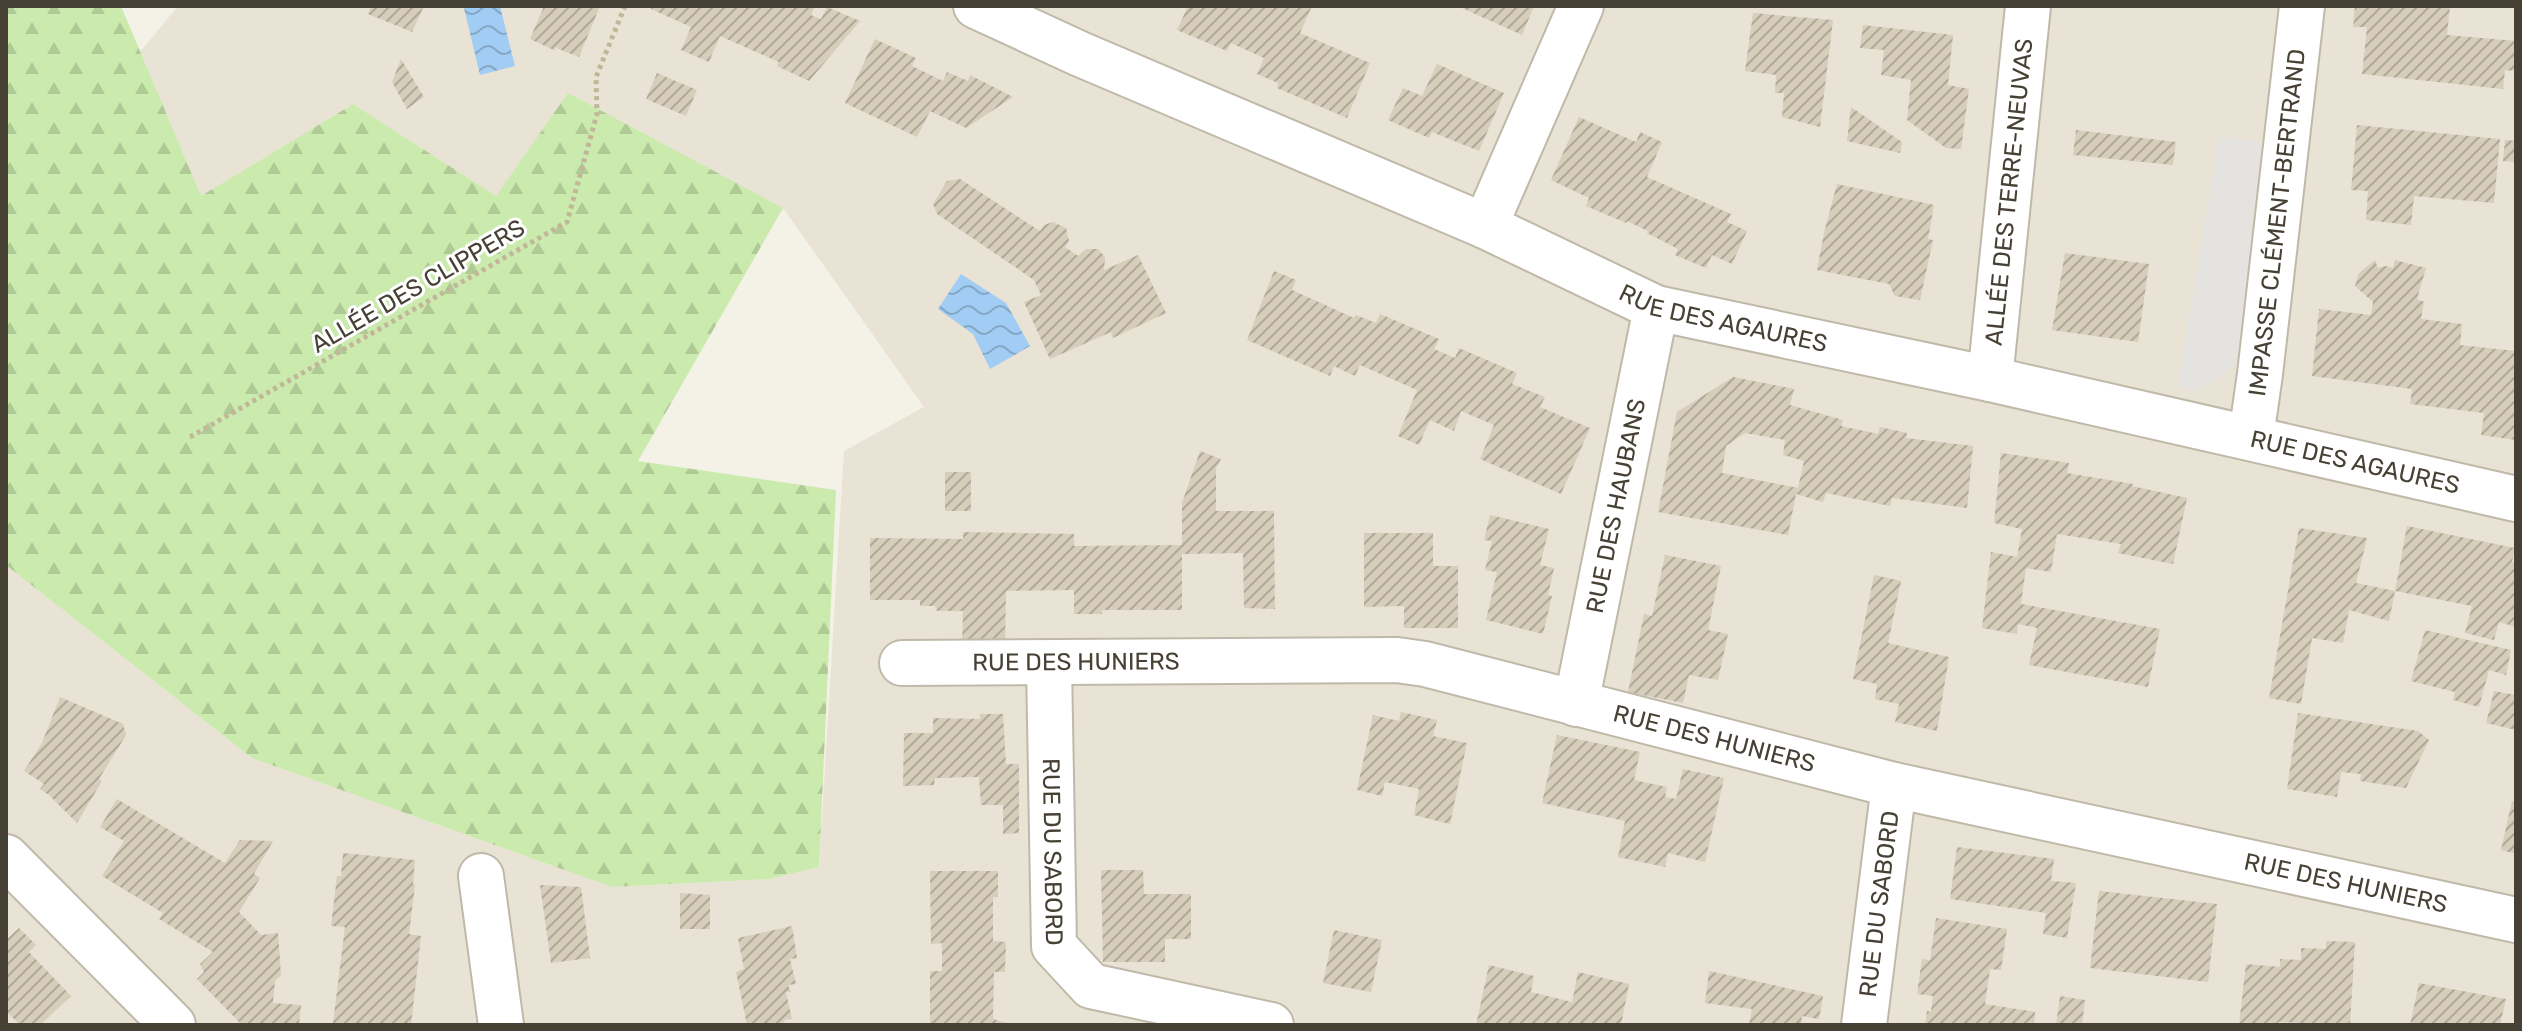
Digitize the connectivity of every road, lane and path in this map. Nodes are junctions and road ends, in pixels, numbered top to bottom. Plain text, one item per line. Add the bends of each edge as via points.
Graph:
1 (625, 6) edge
2 (1581, 6) edge
3 (2028, 6) edge
4 (2302, 6) edge
5 (993, 9) edge
6 (1485, 226) junction
7 (1656, 308) junction
8 (1990, 379) junction
9 (190, 437) dead end
10 (2251, 437) junction
11 (2516, 499) edge
12 (902, 663) dead end
13 (1049, 664) junction
14 (1576, 704) junction
15 (1894, 785) junction
16 (6, 857) edge
17 (481, 876) dead end
18 (2516, 920) edge
19 (173, 1025) edge
20 (501, 1025) edge
21 (1271, 1025) edge
22 (1864, 1025) edge

1 - 9 path, ALLÉE DES CLIPPERS via 596,77 597,114 567,222
2 - 6 street
3 - 8 street, ALLÉE DES TERRE-NEUVAS
4 - 10 street, IMPASSE CLÉMENT-BERTRAND
5 - 6 street, RUE DES AGAURES via 1080,54
6 - 7 street, RUE DES AGAURES
7 - 8 street, RUE DES AGAURES
7 - 14 street, RUE DES HAUBANS
8 - 10 street, RUE DES AGAURES
10 - 11 street, RUE DES AGAURES
12 - 13 street, RUE DES HUNIERS
13 - 14 street, RUE DES HUNIERS via 1397,660
13 - 21 street, RUE DU SABORD via 1054,946 1091,986
14 - 15 street, RUE DES HUNIERS
15 - 18 street, RUE DES HUNIERS
15 - 22 street, RUE DU SABORD
16 - 19 street
17 - 20 street

